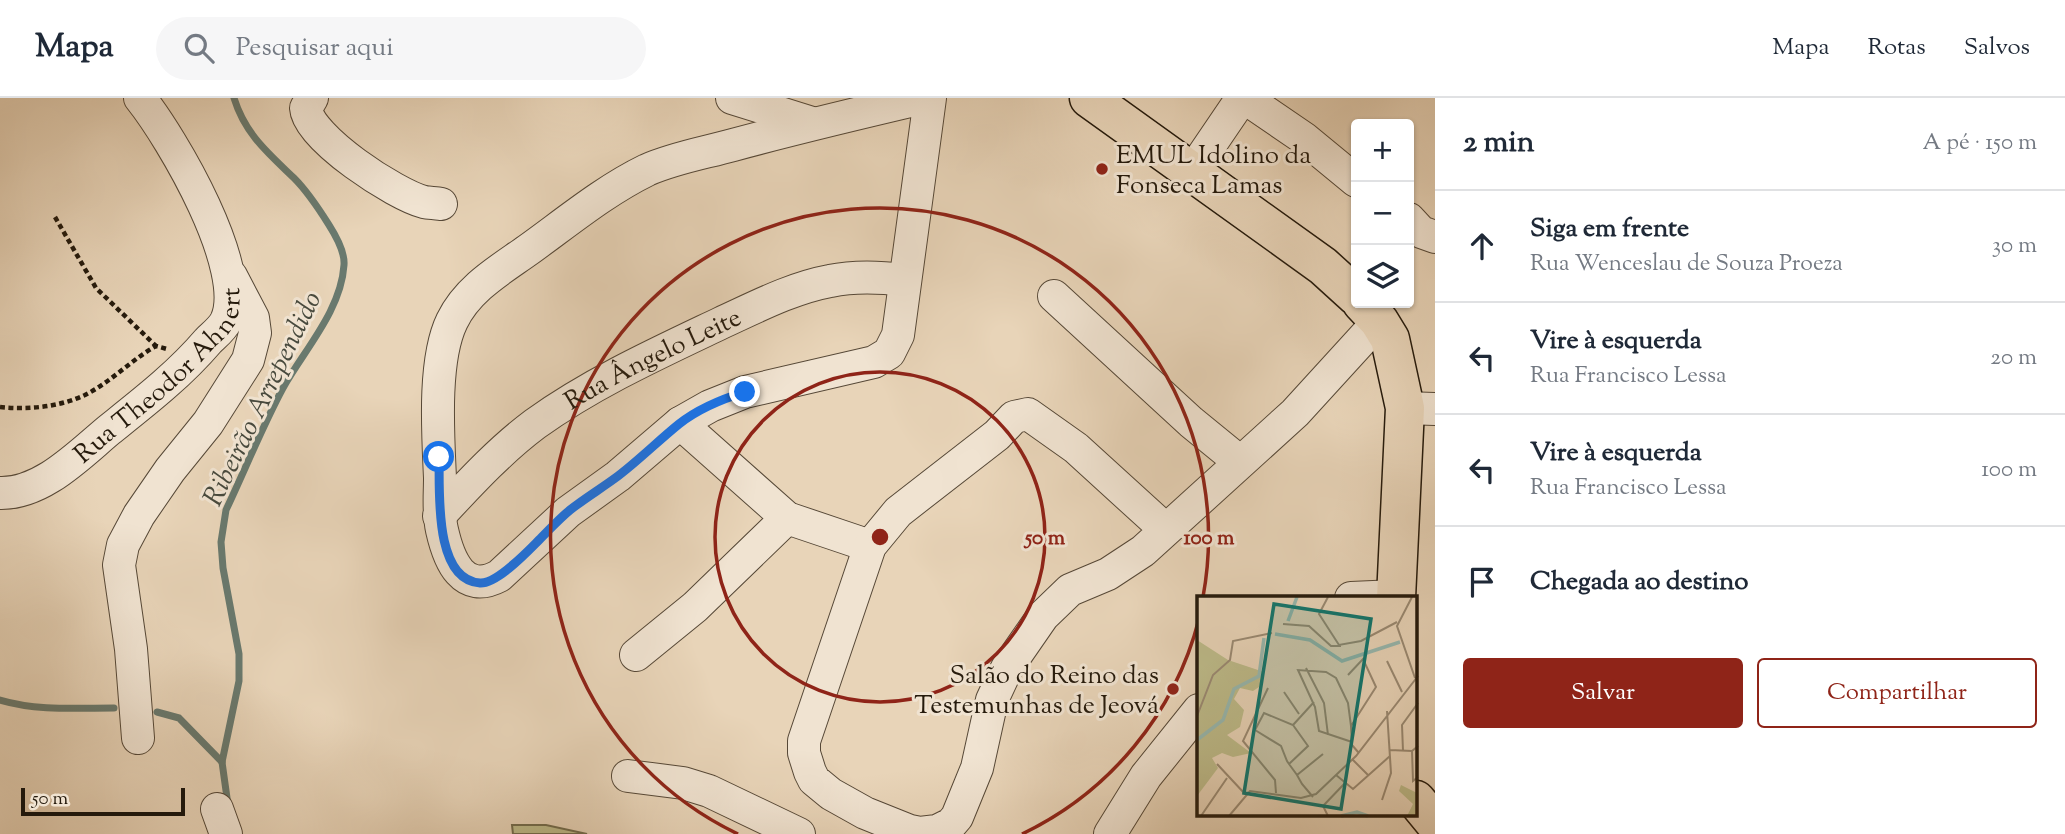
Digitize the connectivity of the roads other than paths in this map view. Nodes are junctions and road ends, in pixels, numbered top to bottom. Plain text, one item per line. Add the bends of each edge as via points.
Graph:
1 (140, 98) edge
2 (312, 98) edge
3 (732, 98) edge
4 (923, 98) edge
5 (930, 98) edge
6 (1089, 98) edge
7 (1243, 98) edge
8 (812, 123) junction
9 (1191, 173) junction
10 (1351, 177) edge
11 (441, 204) dead end
12 (1414, 224) edge
13 (1435, 237) edge
14 (225, 268) junction
15 (904, 280) junction
16 (1351, 293) edge
17 (1054, 296) dead end
18 (1365, 308) edge
19 (1367, 308) edge
20 (1420, 408) edge
21 (680, 423) junction
22 (1240, 463) junction
23 (0, 493) edge
24 (787, 517) junction
25 (442, 528) junction
26 (1166, 530) junction
27 (870, 546) junction
28 (1396, 596) edge
29 (636, 655) dead end
30 (1197, 712) edge
31 (138, 738) dead end
32 (628, 776) dead end
33 (1418, 803) edge
34 (1435, 824) edge
35 (799, 834) edge
36 (1110, 834) edge
37 (1427, 834) edge

1 - 14 street, Rua Theodor Ahnert via 195,184
2 - 11 street via 306,108 308,120 334,148 408,195
3 - 8 street
4 - 8 street
5 - 15 street
6 - 9 main road
7 - 9 street
7 - 10 street
8 - 25 street via 646,171 576,214 468,296 443,349
9 - 16 main road via 1323,266
12 - 13 street
14 - 23 street, Rua Theodor Ahnert via 230,307 225,323 189,363 47,478 26,489
14 - 31 street via 253,318 255,333 248,360 208,424 139,514 123,545 119,565
15 - 21 street via 898,335 883,358 729,397
15 - 25 street, Rua Ângelo Leite via 867,277 814,285 675,345 607,381 535,424 491,460
17 - 22 street
18 - 22 street via 1295,413
19 - 20 main road via 1390,339
20 - 28 main road
21 - 24 street
21 - 25 street via 487,582 479,583 457,569
22 - 26 street
24 - 27 street
24 - 29 street via 695,607
26 - 27 street via 1076,448 1023,414 898,512
26 - 27 street via 1108,574 1070,590 1043,616 1007,668 992,700 977,768 957,817 937,831 920,833 865,813 821,787 804,753 804,741
30 - 36 street via 1146,776
32 - 35 street via 709,791
33 - 34 main road
34 - 37 street

